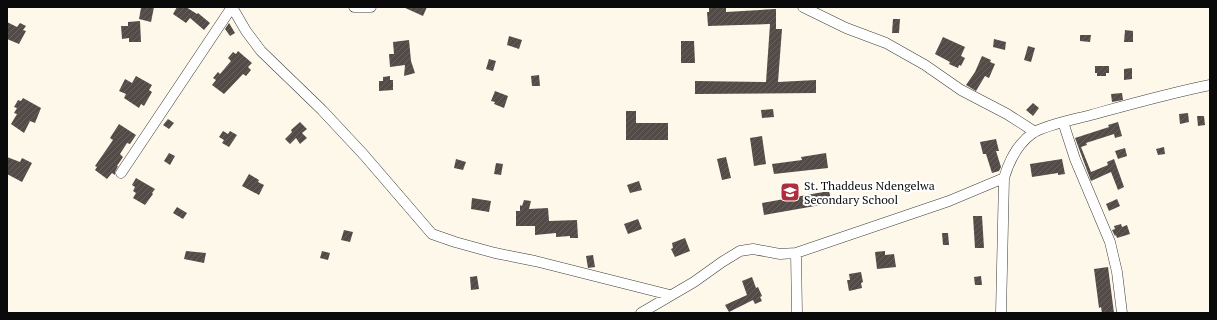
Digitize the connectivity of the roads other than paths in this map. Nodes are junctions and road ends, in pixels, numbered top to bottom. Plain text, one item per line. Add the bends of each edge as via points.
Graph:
1 (232, 7) edge
2 (354, 7) edge
3 (371, 7) edge
4 (803, 7) edge
5 (1210, 84) edge
6 (1063, 122) junction
7 (1035, 132) junction
8 (121, 173) dead end
9 (1004, 178) junction
10 (796, 253) junction
11 (670, 295) junction
12 (641, 313) edge
13 (797, 313) edge
14 (1001, 313) edge
15 (1122, 313) edge

1 - 8 street
1 - 11 street via 261,50 364,155 432,234 495,253
2 - 3 street
4 - 7 street via 846,28 886,43
5 - 6 street
6 - 7 street
6 - 15 street via 1075,159 1110,242
7 - 9 street via 1016,149
9 - 10 street via 949,201
9 - 14 street
10 - 11 street via 780,254 753,249 740,251
10 - 13 street
11 - 12 street

